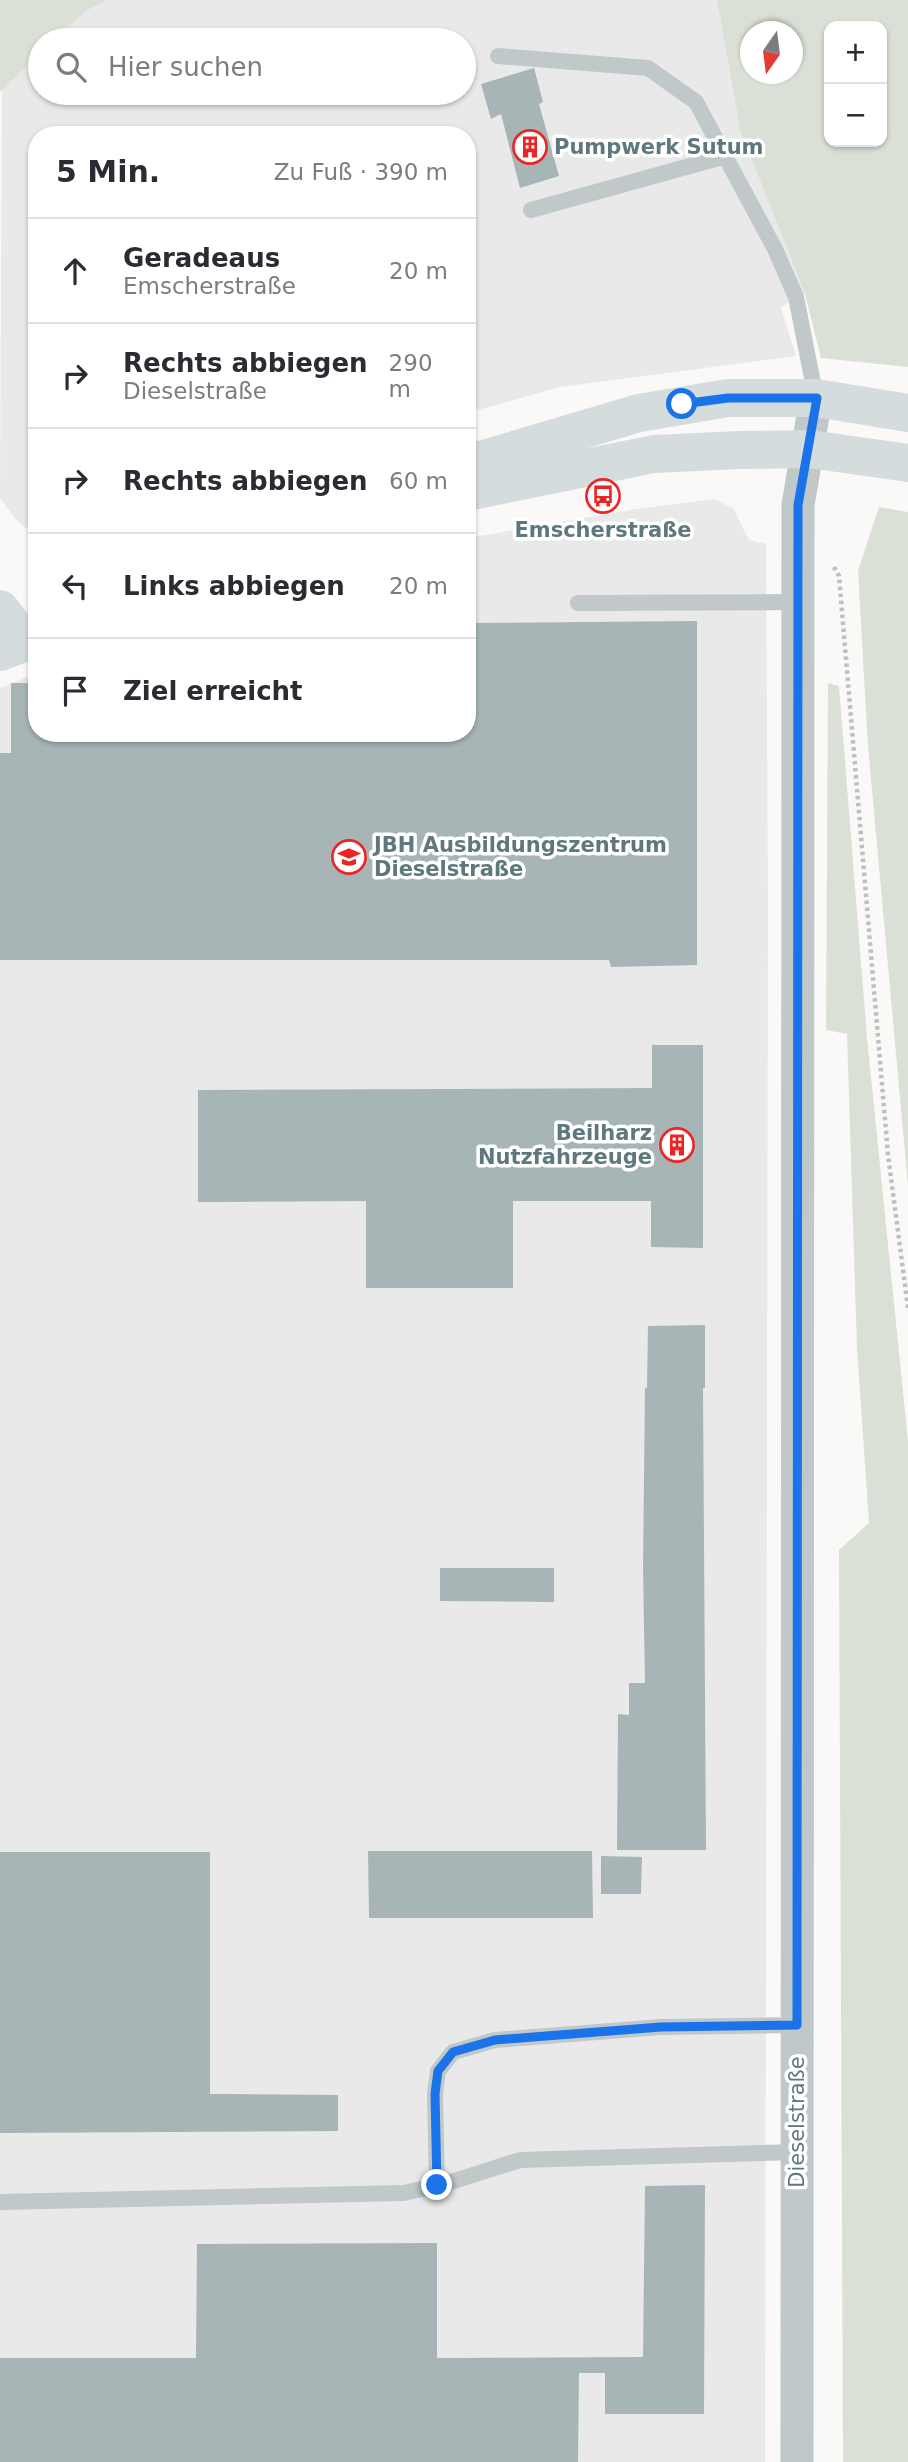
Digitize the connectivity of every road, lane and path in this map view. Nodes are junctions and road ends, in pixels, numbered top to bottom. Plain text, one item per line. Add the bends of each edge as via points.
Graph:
1 (498, 56) dead end
2 (726, 156) junction
3 (531, 210) dead end
4 (817, 398) junction
5 (908, 413) edge
6 (809, 449) junction
7 (476, 461) edge
8 (908, 463) edge
9 (476, 490) edge
10 (833, 564) dead end
11 (798, 602) junction
12 (578, 603) dead end
13 (0, 609) edge
14 (21, 644) edge
15 (908, 1308) edge
16 (797, 2025) junction
17 (797, 2152) junction
18 (437, 2185) junction
19 (0, 2202) edge
20 (797, 2462) edge

1 - 2 lane via 648,68 696,102
2 - 3 lane
2 - 4 lane via 796,297
4 - 5 street
4 - 6 street, Dieselstraße
4 - 7 street via 728,398 682,404
6 - 8 street
6 - 9 street via 654,454
6 - 11 street, Dieselstraße via 798,505
10 - 15 path via 839,576 888,1155
11 - 12 lane
11 - 16 street, Dieselstraße
13 - 14 street
16 - 17 street, Dieselstraße
16 - 18 lane via 647,2028 495,2040 453,2052 438,2071 435,2094
17 - 18 lane via 520,2160
17 - 20 street, Dieselstraße
18 - 19 lane via 404,2193

